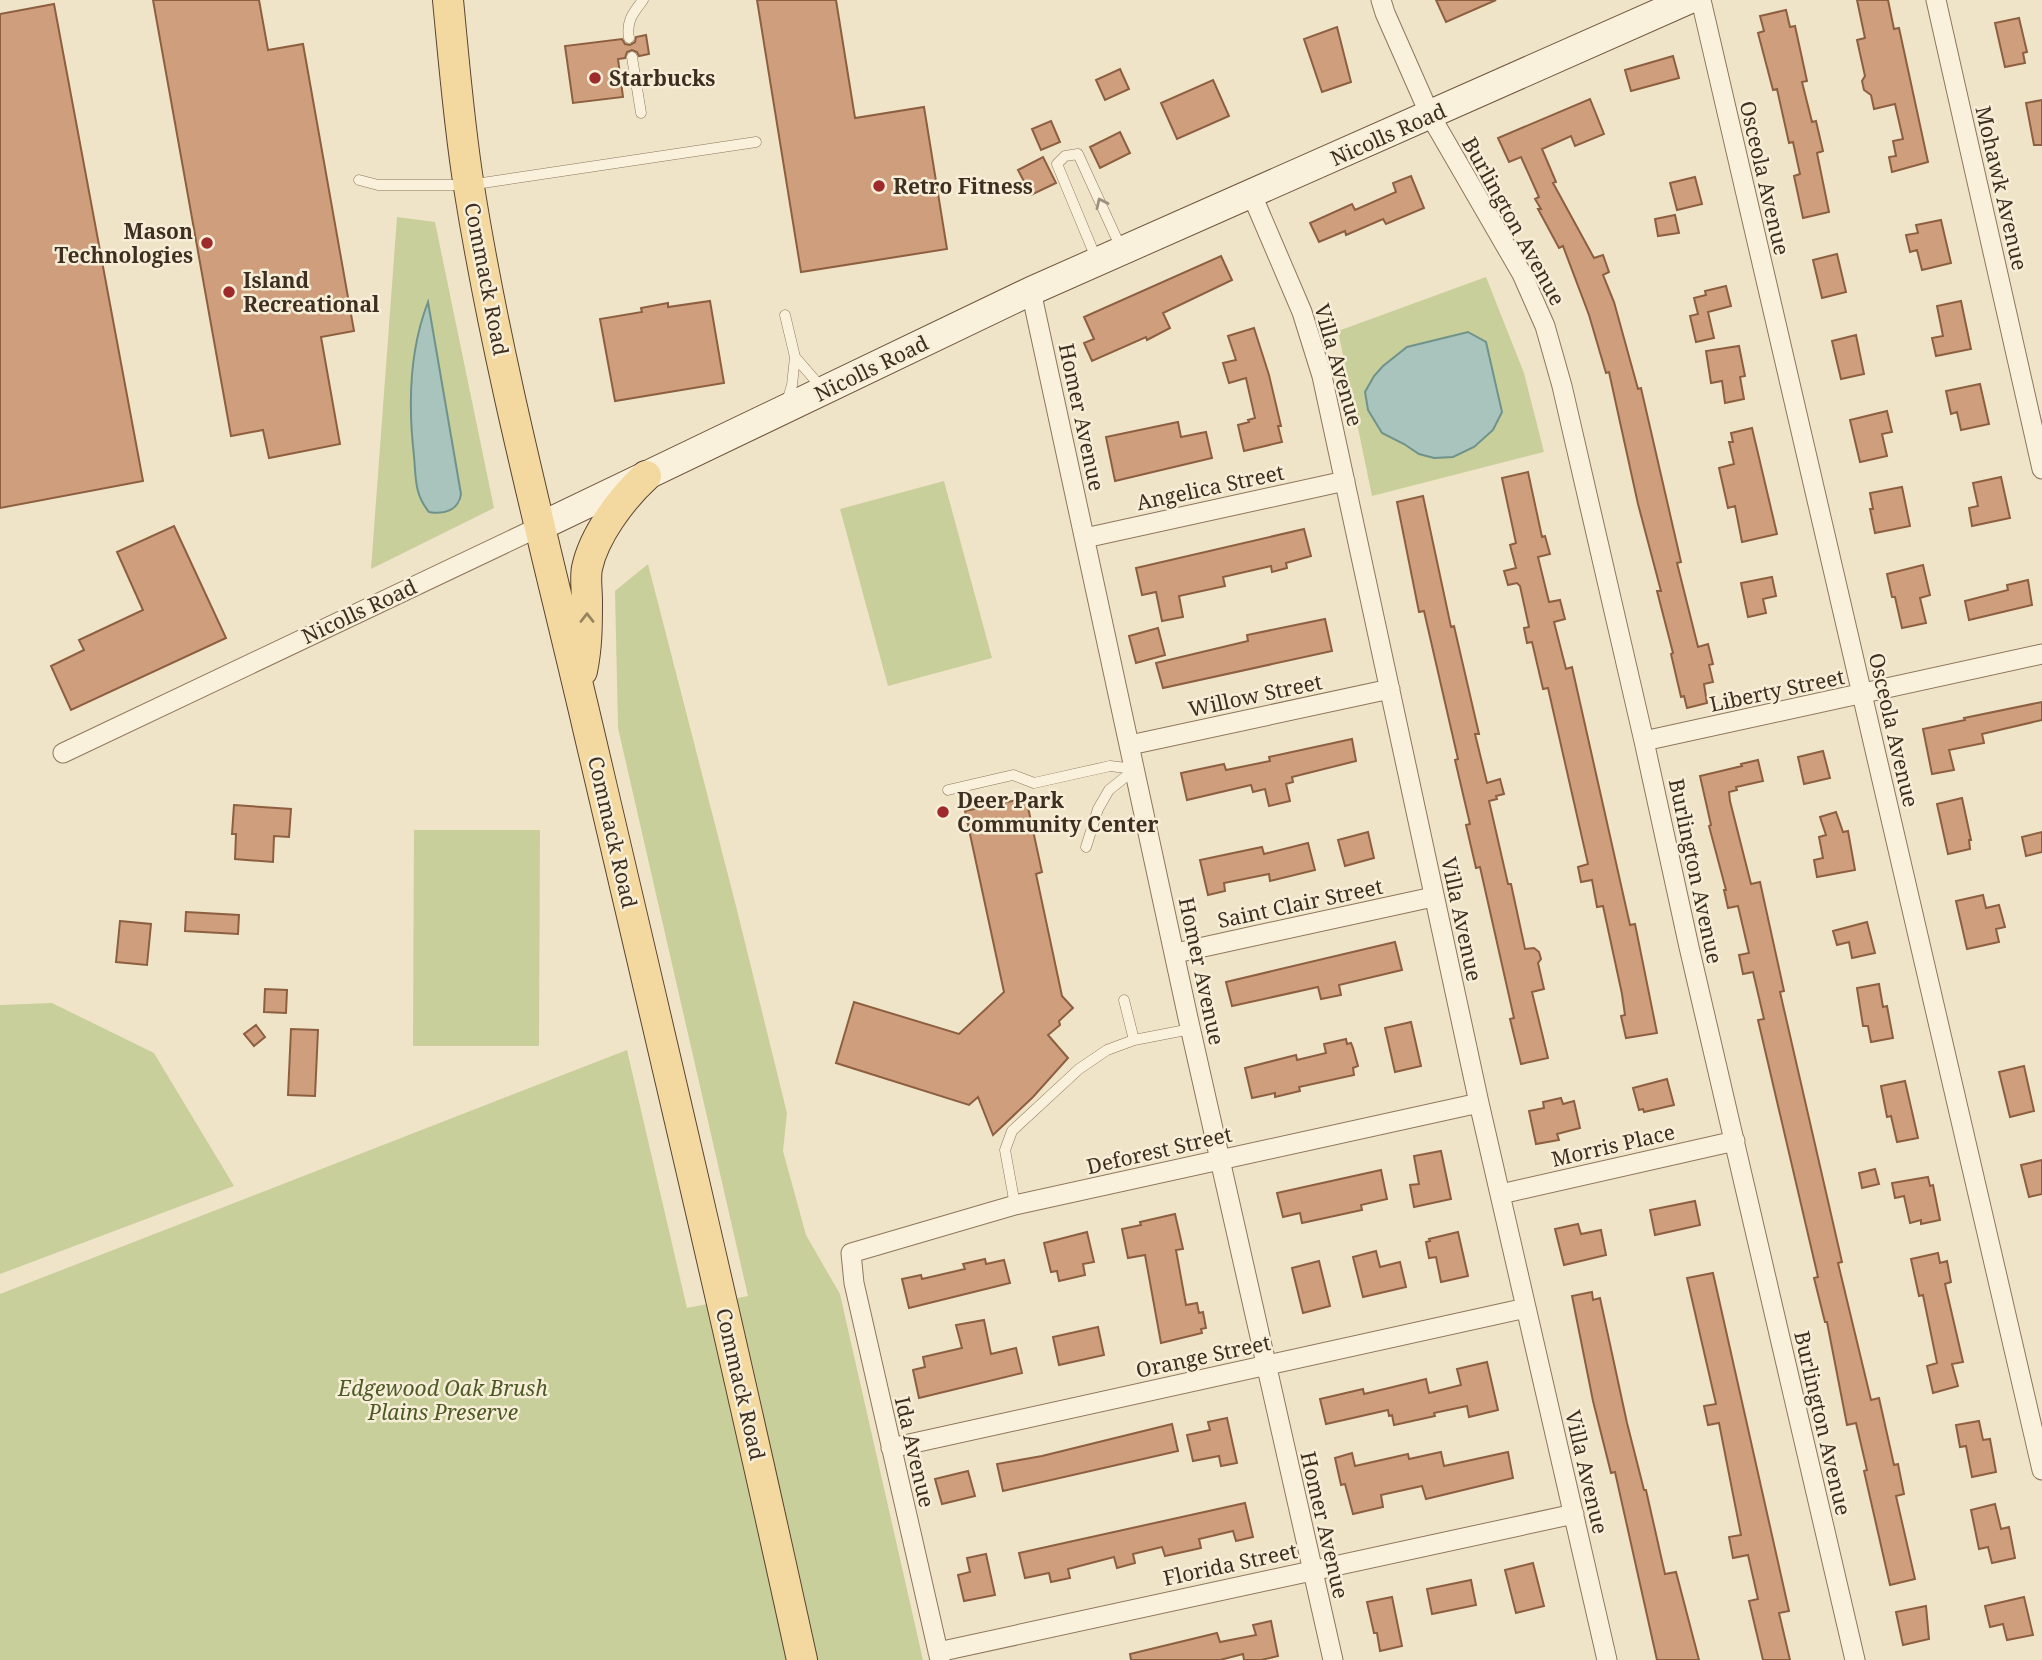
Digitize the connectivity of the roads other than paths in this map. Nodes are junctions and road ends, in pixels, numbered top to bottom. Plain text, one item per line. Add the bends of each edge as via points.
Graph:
1 (448, 0) edge
2 (643, 0) edge
3 (1381, 0) edge
4 (1688, 0) edge
5 (1701, 0) edge
6 (1936, 0) edge
7 (629, 37) dead end
8 (632, 57) dead end
9 (641, 113) dead end
10 (1430, 115) junction
11 (756, 142) dead end
12 (359, 180) dead end
13 (468, 185) junction
14 (1252, 195) junction
15 (1110, 257) junction
16 (1031, 292) junction
17 (785, 315) dead end
18 (795, 356) junction
19 (824, 390) junction
20 (785, 409) junction
21 (2042, 469) edge
22 (646, 476) junction
23 (1345, 481) junction
24 (539, 527) junction
25 (1085, 538) junction
26 (2042, 654) edge
27 (579, 685) junction
28 (1390, 689) junction
29 (1862, 695) junction
30 (1644, 741) junction
31 (1130, 745) junction
32 (63, 753) dead end
33 (1135, 769) junction
34 (948, 790) dead end
35 (1086, 847) dead end
36 (1433, 897) junction
37 (1176, 953) junction
38 (1124, 1000) dead end
39 (1191, 1029) junction
40 (1134, 1040) junction
41 (1479, 1103) junction
42 (1735, 1141) junction
43 (1222, 1159) junction
44 (1501, 1194) junction
45 (1015, 1205) junction
46 (851, 1253) joint
47 (1526, 1308) junction
48 (1267, 1365) junction
49 (891, 1448) junction
50 (2042, 1470) edge
51 (1574, 1514) junction
52 (1312, 1570) junction
53 (939, 1656) edge
54 (802, 1660) edge
55 (1333, 1660) edge
56 (1607, 1660) edge
57 (1855, 1660) edge

1 - 13 main road, Commack Road
2 - 7 lane via 627,26
3 - 10 street, Burlington Avenue
4 - 10 street, Nicolls Road
5 - 29 street, Osceola Avenue
6 - 21 street, Mohawk Avenue
8 - 9 lane
10 - 14 street, Nicolls Road
10 - 30 street, Burlington Avenue via 1522,274 1545,326
11 - 13 lane
12 - 13 lane via 377,185
13 - 24 main road, Commack Road
14 - 15 street, Nicolls Road
14 - 23 street, Villa Avenue via 1302,312 1322,376
15 -> 15 lane via 1078,154 1065,156 1057,164
15 - 16 street, Nicolls Road
16 - 19 street, Nicolls Road
16 - 25 street, Homer Avenue
17 - 18 lane
18 - 19 lane
18 - 20 lane
19 - 20 street, Nicolls Road
20 - 22 street, Nicolls Road
22 - 24 street, Nicolls Road
27 -> 22 main road via 587,648 587,568 626,494
23 - 25 street, Angelica Street
23 - 28 street, Villa Avenue
24 - 27 main road, Commack Road
24 - 32 street, Nicolls Road
25 - 31 street, Homer Avenue
26 - 29 street, Liberty Street
27 - 54 main road, Commack Road
28 - 31 street, Willow Street
28 - 36 street, Villa Avenue
29 - 30 street, Liberty Street
29 - 50 street, Osceola Avenue
30 - 42 street, Burlington Avenue
31 - 33 street, Homer Avenue
33 - 34 lane via 1110,766 1034,783 1013,775
33 - 35 lane via 1109,790
33 - 37 street, Homer Avenue
36 - 37 street, Saint Clair Street
36 - 41 street, Villa Avenue
37 - 39 street, Homer Avenue
38 - 40 lane
39 - 40 lane
39 - 43 street, Homer Avenue
40 - 45 lane via 1107,1050 1079,1069 1012,1131 1005,1150
41 - 43 street, Deforest Street
41 - 44 street, Villa Avenue
42 - 44 street, Morris Place
42 - 57 street, Burlington Avenue
43 - 45 street, Deforest Street
43 - 48 street, Homer Avenue
44 - 47 street, Villa Avenue
45 - 46 street, Deforest Street
46 - 49 street, Ida Avenue
47 - 48 street, Orange Street
47 - 51 street, Villa Avenue
48 - 49 street, Orange Street
48 - 52 street, Homer Avenue
49 - 53 street, Ida Avenue
51 - 52 street, Florida Street
51 - 56 street, Villa Avenue
52 - 53 street, Florida Street
52 - 55 street, Homer Avenue

